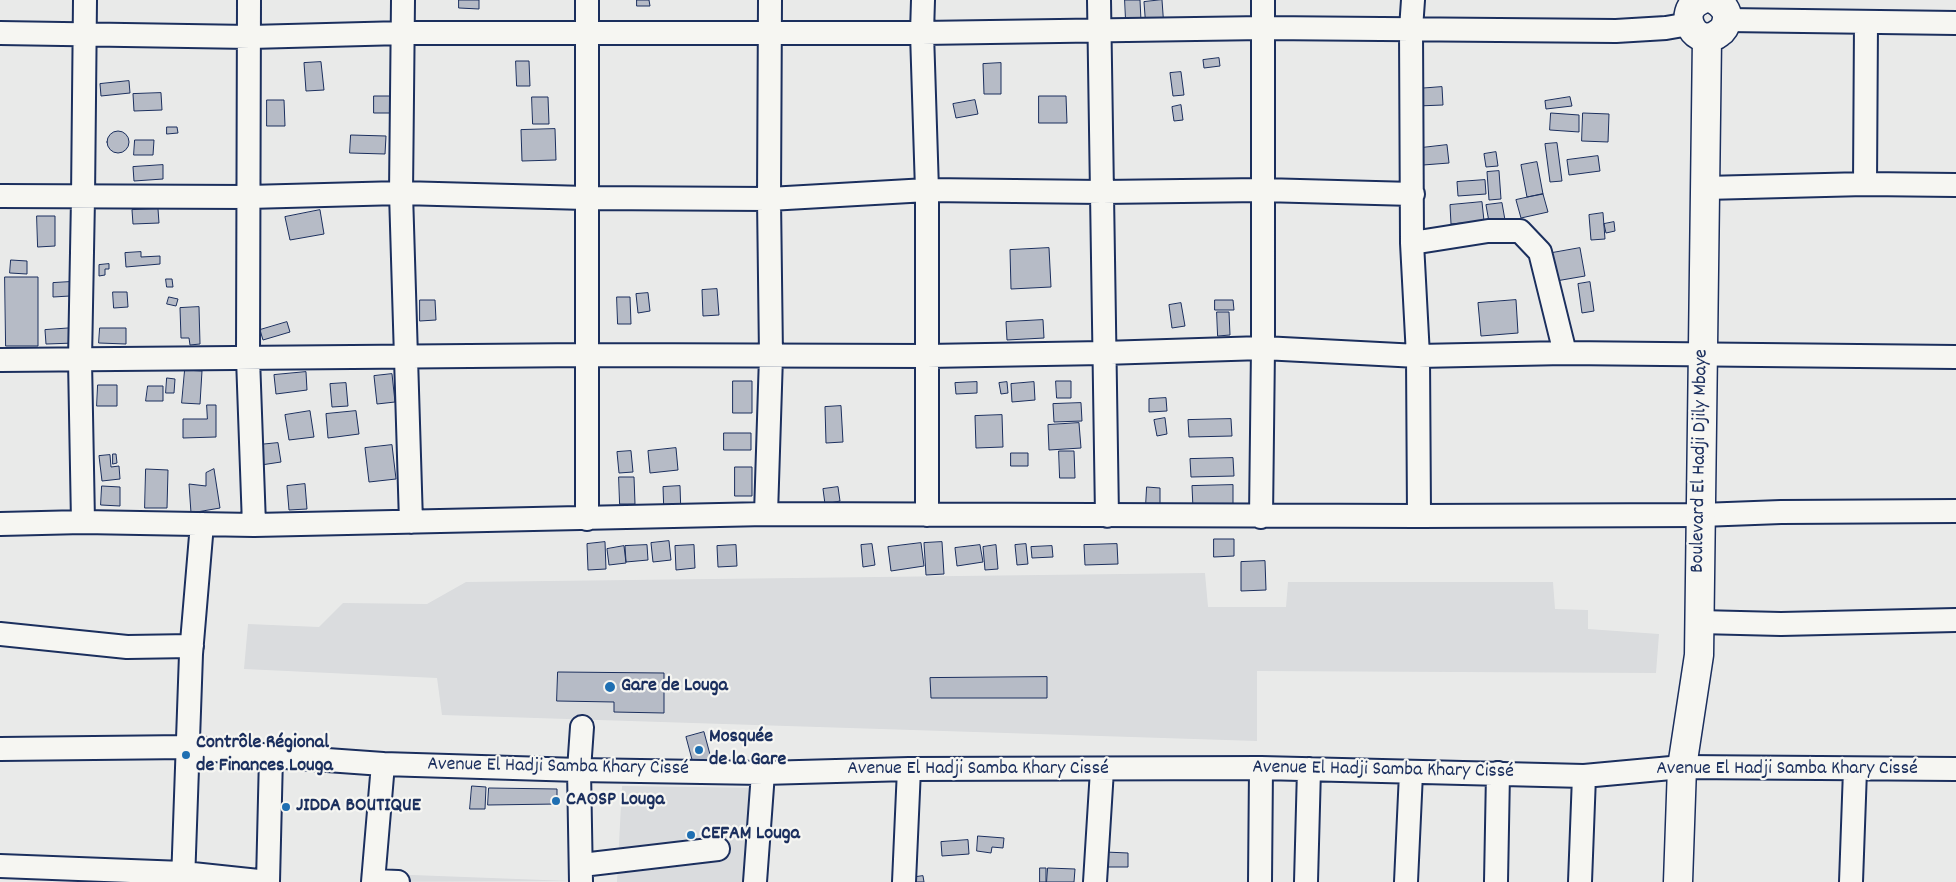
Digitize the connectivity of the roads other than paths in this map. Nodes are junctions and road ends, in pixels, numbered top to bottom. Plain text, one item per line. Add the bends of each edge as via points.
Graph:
1 (85, 0) edge
2 (249, 0) edge
3 (403, 0) edge
4 (587, 0) edge
5 (770, 0) edge
6 (923, 0) edge
7 (1099, 0) edge
8 (1263, 0) edge
9 (1413, 0) edge
10 (1709, 10) edge
11 (1866, 22) junction
12 (1956, 23) edge
13 (1264, 28) junction
14 (1411, 29) junction
15 (1099, 30) junction
16 (587, 31) junction
17 (403, 33) junction
18 (769, 33) junction
19 (922, 33) junction
20 (0, 34) edge
21 (84, 35) junction
22 (250, 37) junction
23 (1865, 184) junction
24 (1956, 185) edge
25 (1705, 188) junction
26 (927, 190) junction
27 (1262, 190) junction
28 (1102, 192) junction
29 (401, 193) junction
30 (1413, 194) junction
31 (0, 196) edge
32 (248, 197) junction
33 (84, 198) junction
34 (586, 198) junction
35 (769, 199) junction
36 (1412, 243) junction
37 (1263, 348) junction
38 (1103, 353) junction
39 (1565, 354) junction
40 (587, 355) junction
41 (771, 356) junction
42 (927, 356) junction
43 (1418, 356) junction
44 (1703, 356) junction
45 (406, 357) junction
46 (1956, 357) edge
47 (248, 358) junction
48 (0, 360) edge
49 (80, 360) junction
50 (1956, 511) edge
51 (766, 514) junction
52 (927, 515) junction
53 (1701, 515) junction
54 (1106, 516) junction
55 (1419, 516) junction
56 (1261, 517) junction
57 (587, 518) junction
58 (83, 522) junction
59 (411, 522) junction
60 (0, 524) edge
61 (202, 524) junction
62 (254, 525) junction
63 (1956, 620) edge
64 (1698, 622) junction
65 (0, 634) edge
66 (192, 646) junction
67 (582, 727) dead end
68 (188, 747) junction
69 (0, 749) edge
70 (271, 756) junction
71 (383, 764) junction
72 (1682, 767) junction
73 (1261, 768) junction
74 (1309, 769) junction
75 (1956, 769) edge
76 (579, 770) junction
77 (909, 770) junction
78 (1102, 770) junction
79 (1855, 770) junction
80 (763, 772) junction
81 (1411, 773) junction
82 (1498, 773) junction
83 (1584, 776) junction
84 (718, 849) dead end
85 (0, 866) edge
86 (581, 874) edge
87 (183, 877) edge
88 (374, 881) edge
89 (268, 882) edge
90 (398, 882) edge
91 (755, 882) edge
92 (904, 882) edge
93 (1095, 882) edge
94 (1260, 882) edge
95 (1306, 882) edge
96 (1406, 882) edge
97 (1496, 882) edge
98 (1580, 882) edge
99 (1678, 882) edge
100 (1851, 882) edge

1 - 21 street
2 - 22 street
3 - 17 street
4 - 16 street
5 - 18 street
6 - 19 street
7 - 15 street
8 - 13 street
9 - 14 street
10 - 11 street
10 - 14 street via 1666,28 1616,31
10 - 25 main road, Boulevard El Hadji Djily Mbaye
11 - 12 street
11 - 23 street
13 - 14 street
13 - 15 street
13 - 27 street
14 - 30 street
15 - 19 street
15 - 28 street
16 - 17 street
16 - 18 street
16 - 34 street
17 - 22 street
17 - 29 street
18 - 19 street
18 - 35 street
19 - 26 street
20 - 21 street
21 - 22 street
21 - 33 street
22 - 32 street
23 - 24 street
23 - 25 street
25 - 44 main road, Boulevard El Hadji Djily Mbaye
26 - 28 street
26 - 35 street
26 - 42 street
27 - 28 street
27 - 30 street
27 - 37 street
28 - 38 street
29 - 32 street
29 - 34 street
29 - 45 street
30 - 36 street
31 - 33 street
32 - 33 street
32 - 47 street
33 - 49 street
34 - 35 street
34 - 40 street
35 - 41 street
36 - 39 street via 1488,231 1520,231 1540,252
36 - 43 street
37 - 38 street
37 - 43 street
37 - 56 street
38 - 42 street
38 - 54 street
39 - 43 street
39 - 44 street
40 - 41 street
40 - 45 street
40 - 57 street
41 - 42 street
41 - 51 street
42 - 52 street
43 - 55 street
44 - 46 street
44 - 53 main road, Boulevard El Hadji Djily Mbaye
45 - 47 street
45 - 59 street
47 - 49 street
47 - 62 street
48 - 49 street
49 - 58 street
50 - 53 street
51 - 52 street
51 - 57 street
52 - 54 street
53 - 55 street
53 - 64 main road, Boulevard El Hadji Djily Mbaye
54 - 56 street
55 - 56 street
57 - 59 street
58 - 60 street
58 - 61 street
59 - 62 street
61 - 62 street
61 - 66 street
63 - 64 street via 1782,624
64 - 72 main road, Boulevard El Hadji Djily Mbaye via 1699,655
65 - 66 street via 127,647
66 - 68 street
67 - 76 street
68 - 69 street, Avenue El Hadji Samba Khary Cissé
68 - 70 street, Avenue El Hadji Samba Khary Cissé
68 - 87 street
70 - 71 street, Avenue El Hadji Samba Khary Cissé
70 - 89 street
71 - 76 street, Avenue El Hadji Samba Khary Cissé
71 - 88 street
72 - 79 street, Avenue El Hadji Samba Khary Cissé
72 - 83 street, Avenue El Hadji Samba Khary Cissé
72 - 99 main road, Boulevard El Hadji Djily Mbaye
73 - 74 street, Avenue El Hadji Samba Khary Cissé
73 - 78 street, Avenue El Hadji Samba Khary Cissé
73 - 94 street
74 - 81 street, Avenue El Hadji Samba Khary Cissé
74 - 95 street
75 - 79 street, Avenue El Hadji Samba Khary Cissé
76 - 80 street, Avenue El Hadji Samba Khary Cissé
76 - 86 street
77 - 78 street, Avenue El Hadji Samba Khary Cissé
77 - 80 street, Avenue El Hadji Samba Khary Cissé
77 - 92 street
78 - 93 street
79 - 100 street
80 - 91 street
81 - 82 street, Avenue El Hadji Samba Khary Cissé
81 - 96 street
82 - 83 street, Avenue El Hadji Samba Khary Cissé
82 - 97 street
83 - 98 street
84 - 86 street
85 - 87 street
87 - 89 street
88 - 90 street

